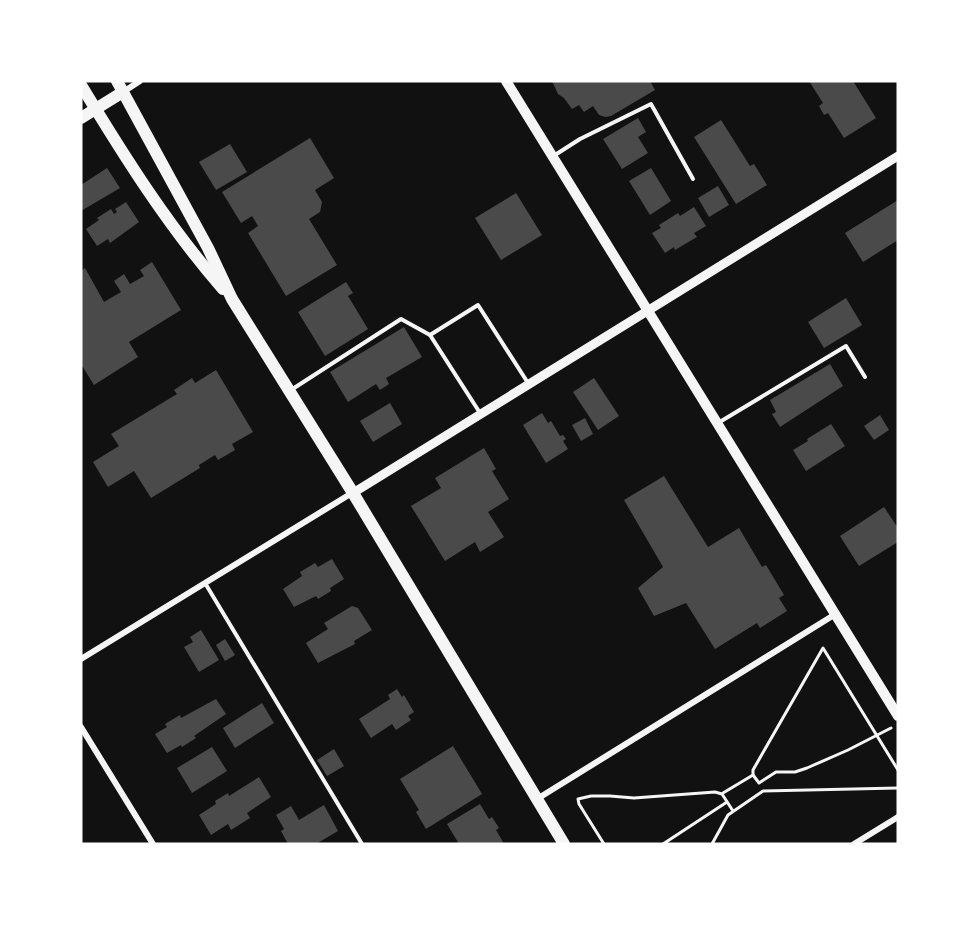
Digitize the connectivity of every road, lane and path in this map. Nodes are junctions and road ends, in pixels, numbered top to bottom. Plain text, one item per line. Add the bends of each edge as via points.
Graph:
1 (140, 81) edge
2 (506, 81) edge
3 (81, 85) edge
4 (120, 86) edge
5 (95, 109) junction
6 (81, 118) edge
7 (898, 156) edge
8 (551, 157) junction
9 (693, 179) dead end
10 (232, 299) junction
11 (646, 310) junction
12 (430, 335) junction
13 (865, 377) dead end
14 (528, 383) junction
15 (290, 391) junction
16 (480, 413) junction
17 (717, 423) junction
18 (353, 493) junction
19 (205, 584) junction
20 (834, 615) junction
21 (81, 659) edge
22 (894, 699) edge
23 (898, 716) edge
24 (898, 724) edge
25 (81, 727) edge
26 (877, 735) junction
27 (898, 770) edge
28 (753, 775) junction
29 (759, 783) junction
30 (898, 788) edge
31 (763, 791) junction
32 (722, 794) junction
33 (537, 799) junction
34 (727, 802) junction
35 (733, 811) junction
36 (898, 817) edge
37 (153, 844) edge
38 (362, 844) edge
39 (564, 844) edge
40 (604, 844) edge
41 (663, 844) edge
42 (712, 844) edge
43 (854, 844) edge

1 - 4 street
2 - 8 main road
3 - 5 main road
4 - 5 main road
4 - 10 main road
5 - 6 main road
5 - 10 main road via 161,213
7 - 11 street
8 - 9 lane via 651,104
8 - 11 main road
10 - 15 main road
11 - 14 street
11 - 17 main road
12 - 14 lane via 478,304
12 - 15 lane via 401,319
12 - 16 lane
13 - 17 lane via 846,346
14 - 16 street
15 - 18 main road
16 - 18 street
17 - 20 main road
18 - 19 street
18 - 33 main road
19 - 21 street
19 - 38 lane
20 - 22 main road
20 - 33 street
22 - 23 main road
24 - 26 path
25 - 37 street
26 - 27 path
26 - 28 path via 823,648
26 - 29 path via 807,768 776,772
28 - 29 path
28 - 32 path
29 - 31 path
30 - 31 path
31 - 35 path
32 - 34 path
32 - 40 path via 578,799
33 - 39 main road
34 - 35 path
34 - 41 path
35 - 42 path
36 - 43 street

